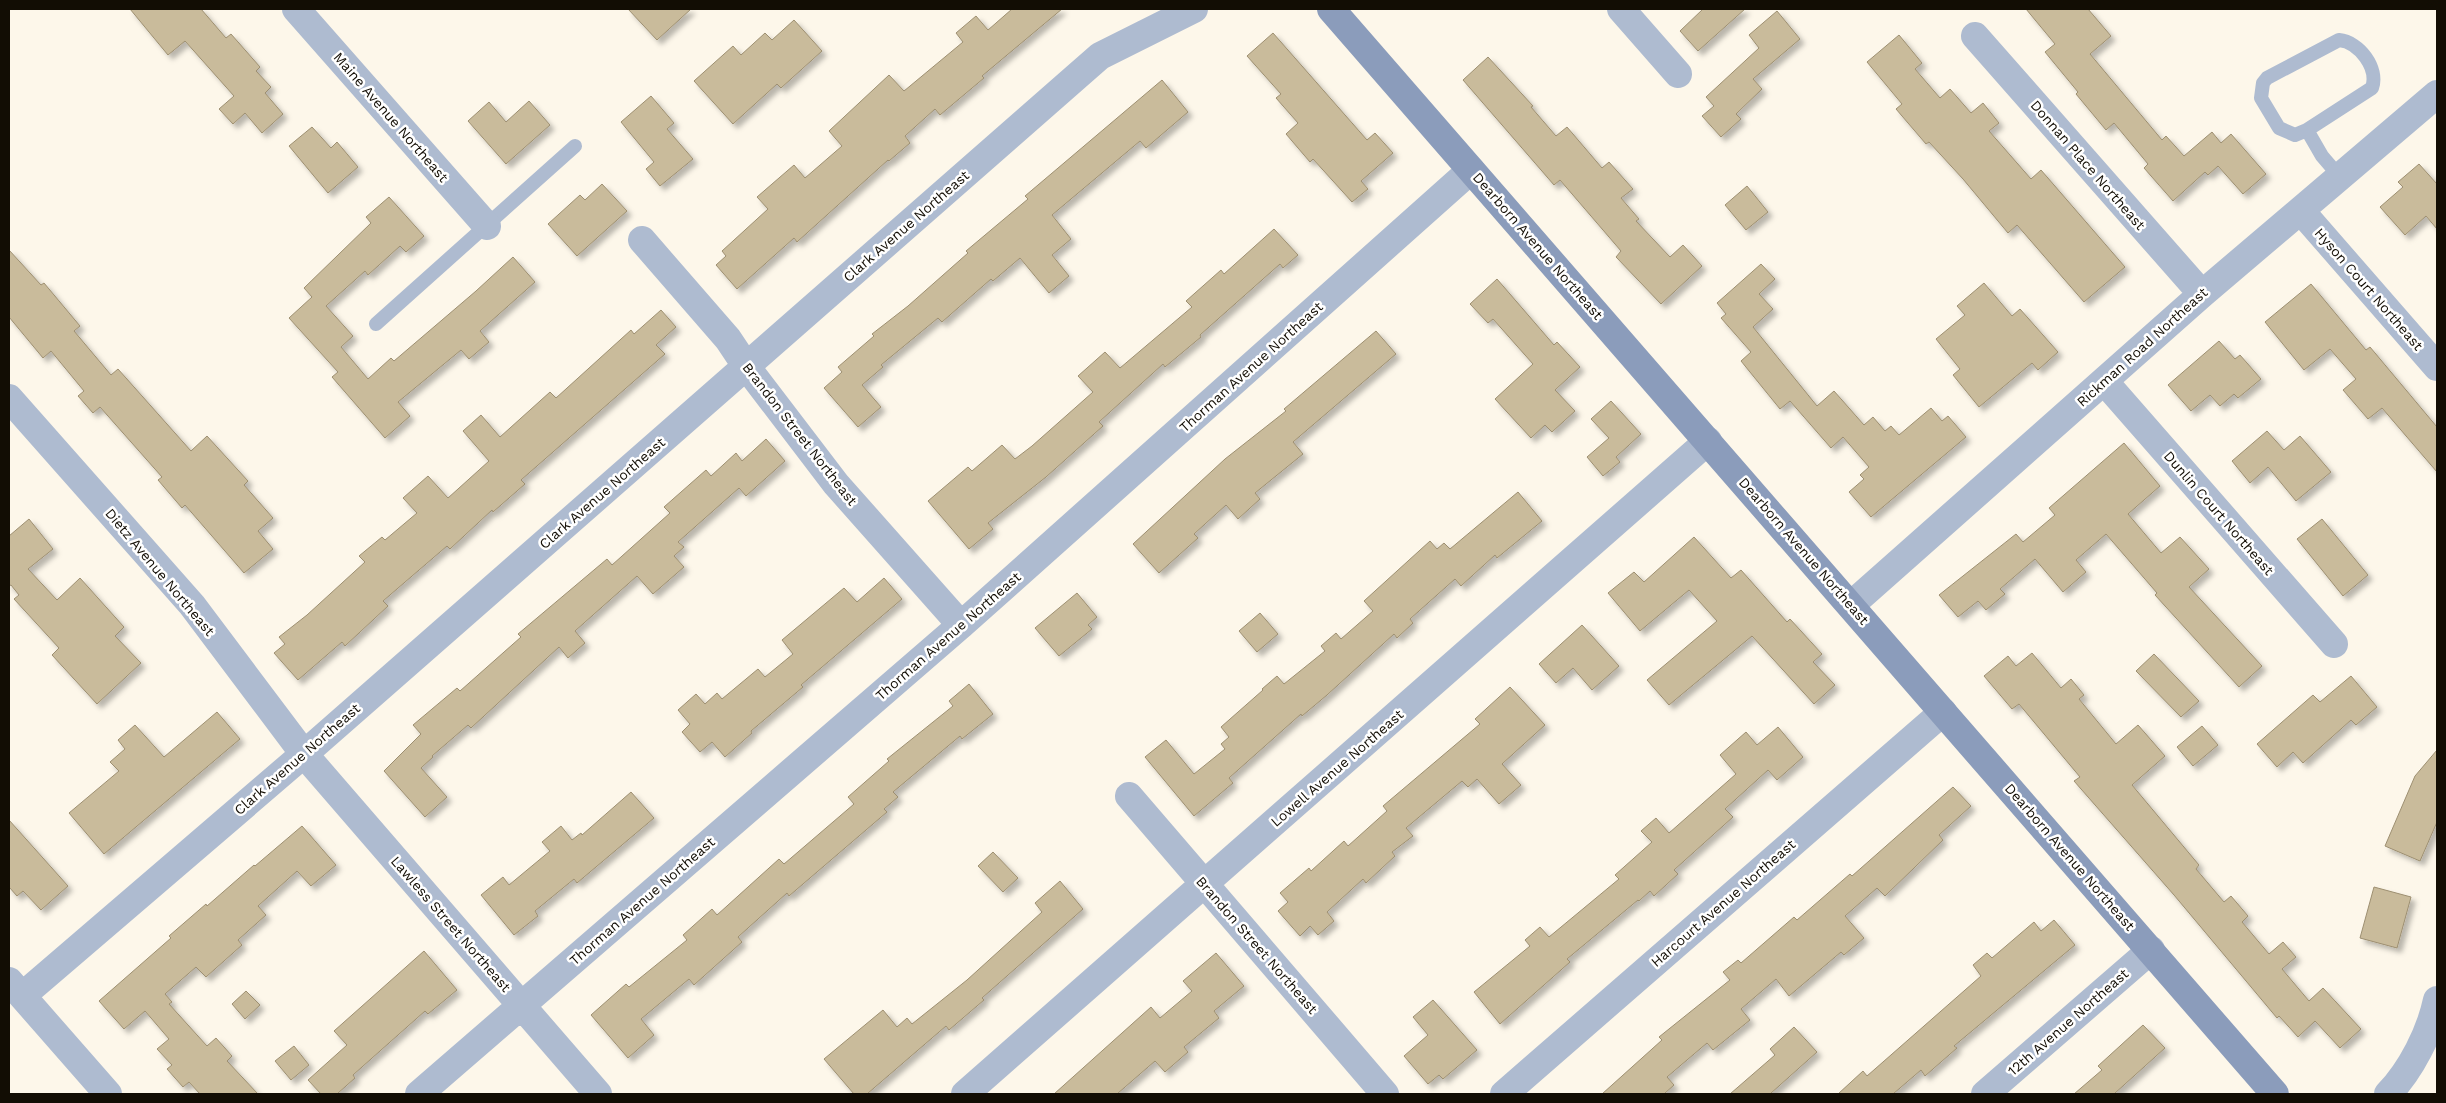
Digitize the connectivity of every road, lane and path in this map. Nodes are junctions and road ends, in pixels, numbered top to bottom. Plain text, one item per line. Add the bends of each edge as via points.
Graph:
1 (296, 9) edge
2 (1194, 9) edge
3 (1331, 9) edge
4 (1621, 9) edge
5 (1975, 36) dead end
6 (1678, 74) dead end
7 (2437, 94) edge
8 (2306, 130) junction
9 (575, 146) dead end
10 (1471, 170) junction
11 (2340, 177) junction
12 (2301, 210) junction
13 (487, 226) junction
14 (642, 240) dead end
15 (2202, 294) junction
16 (376, 324) dead end
17 (746, 366) junction
18 (2437, 368) edge
19 (2104, 381) junction
20 (10, 400) edge
21 (1708, 441) junction
22 (1851, 605) junction
23 (961, 625) junction
24 (2334, 644) dead end
25 (1943, 712) junction
26 (304, 754) junction
27 (1129, 796) dead end
28 (1204, 884) junction
29 (2151, 950) junction
30 (15, 989) edge
31 (2437, 1000) edge
32 (521, 1005) junction
33 (108, 1094) edge
34 (419, 1094) edge
35 (598, 1094) edge
36 (965, 1094) edge
37 (1385, 1094) edge
38 (1504, 1094) edge
39 (1985, 1094) edge
40 (2275, 1094) edge
41 (2388, 1094) edge

1 - 13 street, Maine Avenue Northeast
2 - 17 street, Clark Avenue Northeast via 1100,56
3 - 10 street, Dearborn Avenue Northeast
4 - 6 street
5 - 15 street, Donnan Place Northeast
7 - 11 street, Rickman Road Northeast
8 - 8 lane via 2372,88 2375,79 2373,68 2347,41 2339,40 2263,83 2261,98 2279,128 2295,135
8 - 11 lane
9 - 13 lane
10 - 21 street, Dearborn Avenue Northeast
10 - 23 street, Thorman Avenue Northeast
11 - 12 street, Rickman Road Northeast
12 - 15 street, Rickman Road Northeast
12 - 18 street, Hyson Court Northeast
13 - 16 lane
14 - 17 street, Brandon Street Northeast via 728,339
15 - 19 street, Rickman Road Northeast
17 - 23 street, Brandon Street Northeast via 836,484
17 - 26 street, Clark Avenue Northeast
19 - 22 street, Rickman Road Northeast
19 - 24 street, Dunlin Court Northeast
20 - 26 street, Dietz Avenue Northeast via 192,605
21 - 22 street, Dearborn Avenue Northeast
21 - 28 street, Lowell Avenue Northeast
22 - 25 street, Dearborn Avenue Northeast
23 - 32 street, Thorman Avenue Northeast
25 - 29 street, Dearborn Avenue Northeast
25 - 38 street, Harcourt Avenue Northeast
26 - 30 street, Clark Avenue Northeast
26 - 32 street, Lawless Street Northeast
27 - 28 street, Brandon Street Northeast
28 - 36 street, Lowell Avenue Northeast
28 - 37 street, Brandon Street Northeast
29 - 39 street, 12th Avenue Northeast
29 - 40 street, Dearborn Avenue Northeast
30 - 33 street
31 - 41 street via 2434,1014 2413,1058
32 - 34 street, Thorman Avenue Northeast
32 - 35 street, Lawless Street Northeast

